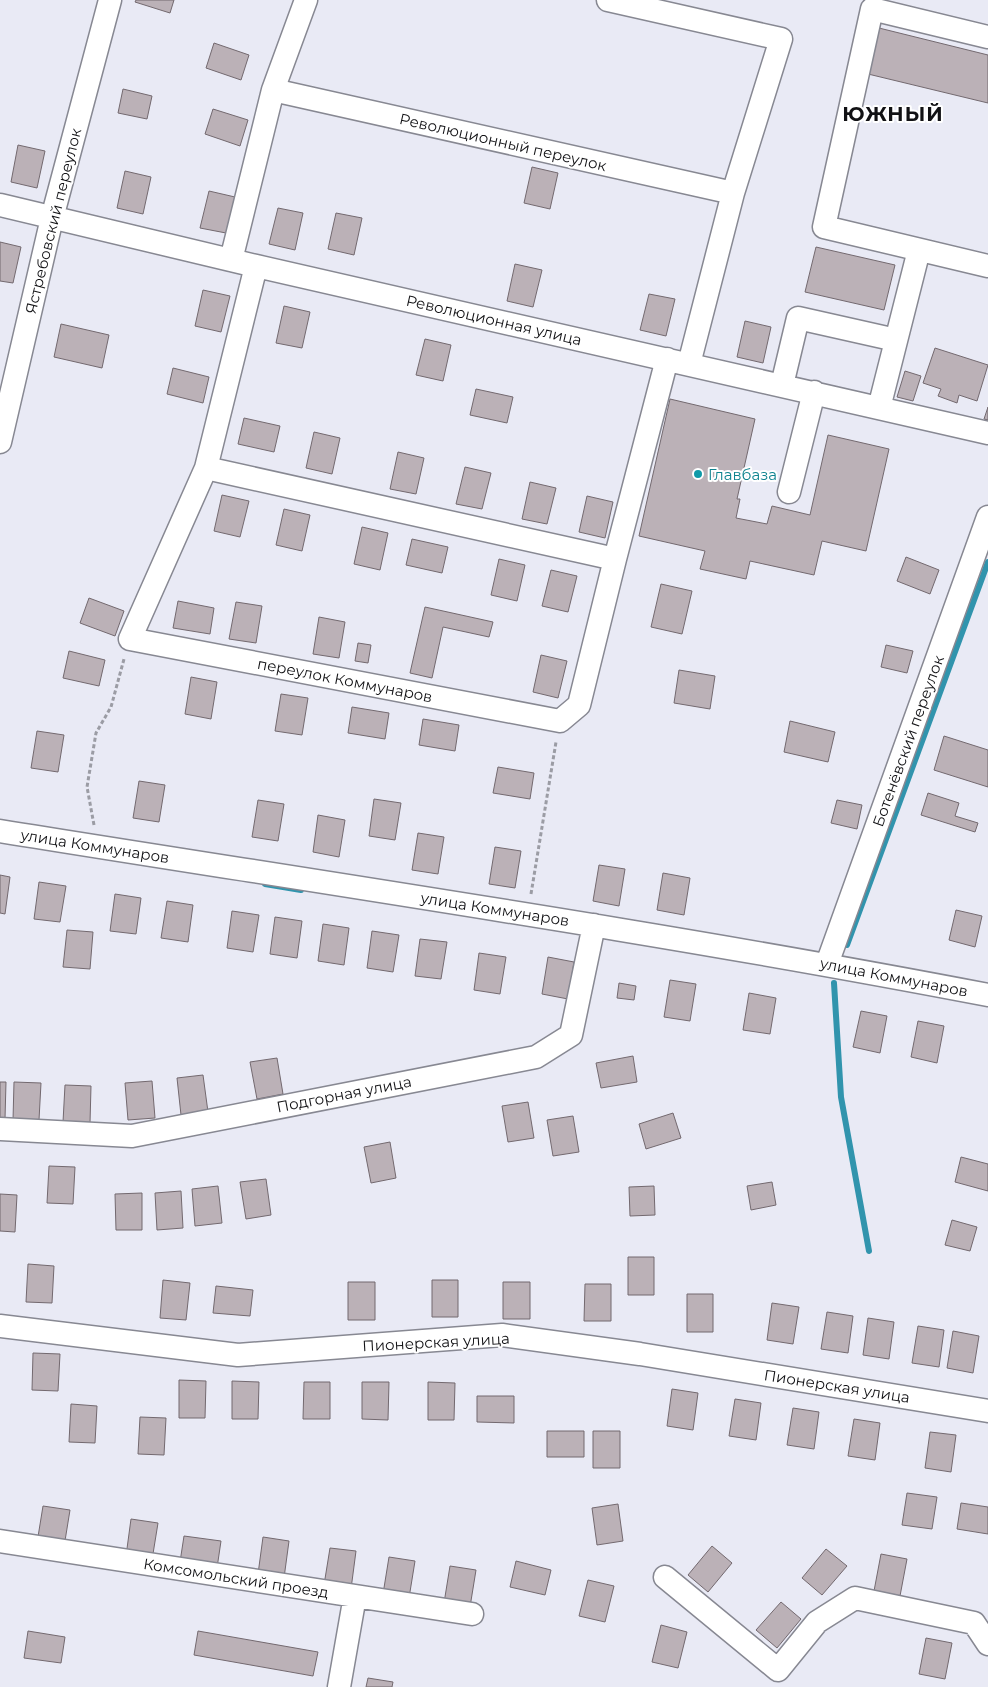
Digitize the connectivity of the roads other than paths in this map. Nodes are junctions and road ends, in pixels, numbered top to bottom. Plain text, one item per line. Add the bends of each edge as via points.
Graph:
1 (110, 0) edge
2 (306, 0) edge
3 (608, 0) edge
4 (988, 37) edge
5 (273, 90) junction
6 (733, 193) junction
7 (0, 205) edge
8 (52, 218) junction
9 (919, 250) junction
10 (231, 260) junction
11 (256, 266) junction
12 (988, 266) edge
13 (896, 340) junction
14 (667, 359) junction
15 (689, 364) junction
16 (782, 385) junction
17 (814, 392) junction
18 (880, 408) junction
19 (988, 433) edge
20 (0, 442) edge
21 (206, 468) junction
22 (789, 492) dead end
23 (988, 517) edge
24 (615, 559) junction
25 (0, 831) edge
26 (594, 925) junction
27 (827, 964) junction
28 (988, 995) edge
29 (0, 1129) edge
30 (0, 1326) edge
31 (988, 1411) edge
32 (0, 1542) edge
33 (665, 1577) dead end
34 (355, 1596) junction
35 (472, 1614) dead end
36 (988, 1644) edge
37 (775, 1679) edge
38 (339, 1687) edge

1 - 8 street, Ястребовский переулок
2 - 5 street
3 - 6 street via 781,39
4 - 9 street via 872,9 824,227
5 - 6 street, Революционный переулок
5 - 10 street
6 - 15 street
7 - 8 street, Революционная улица
8 - 10 street, Революционная улица
8 - 20 street, Ястребовский переулок
9 - 12 street
9 - 13 street
10 - 11 street, Революционная улица
11 - 14 street, Революционная улица
11 - 21 street
13 - 16 street via 798,318
13 - 18 street
14 - 15 street, Революционная улица
14 - 24 street
15 - 16 street, Революционная улица
16 - 17 street, Революционная улица
17 - 18 street, Революционная улица
17 - 22 street
18 - 19 street, Революционная улица
21 - 24 street
21 - 24 street, переулок Коммунаров via 130,639 560,721 579,705
23 - 27 street, Ботенёвский переулок
25 - 26 street, улица Коммунаров
26 - 27 street, улица Коммунаров
26 - 29 street, Подгорная улица via 571,1035 536,1057 132,1136
27 - 28 street, улица Коммунаров
30 - 31 street, Пионерская улица via 238,1354 502,1336 640,1354
32 - 34 street, Комсомольский проезд
33 - 37 street
34 - 35 street, Комсомольский проезд
34 - 38 street
36 - 37 street via 974,1623 855,1598 817,1622

